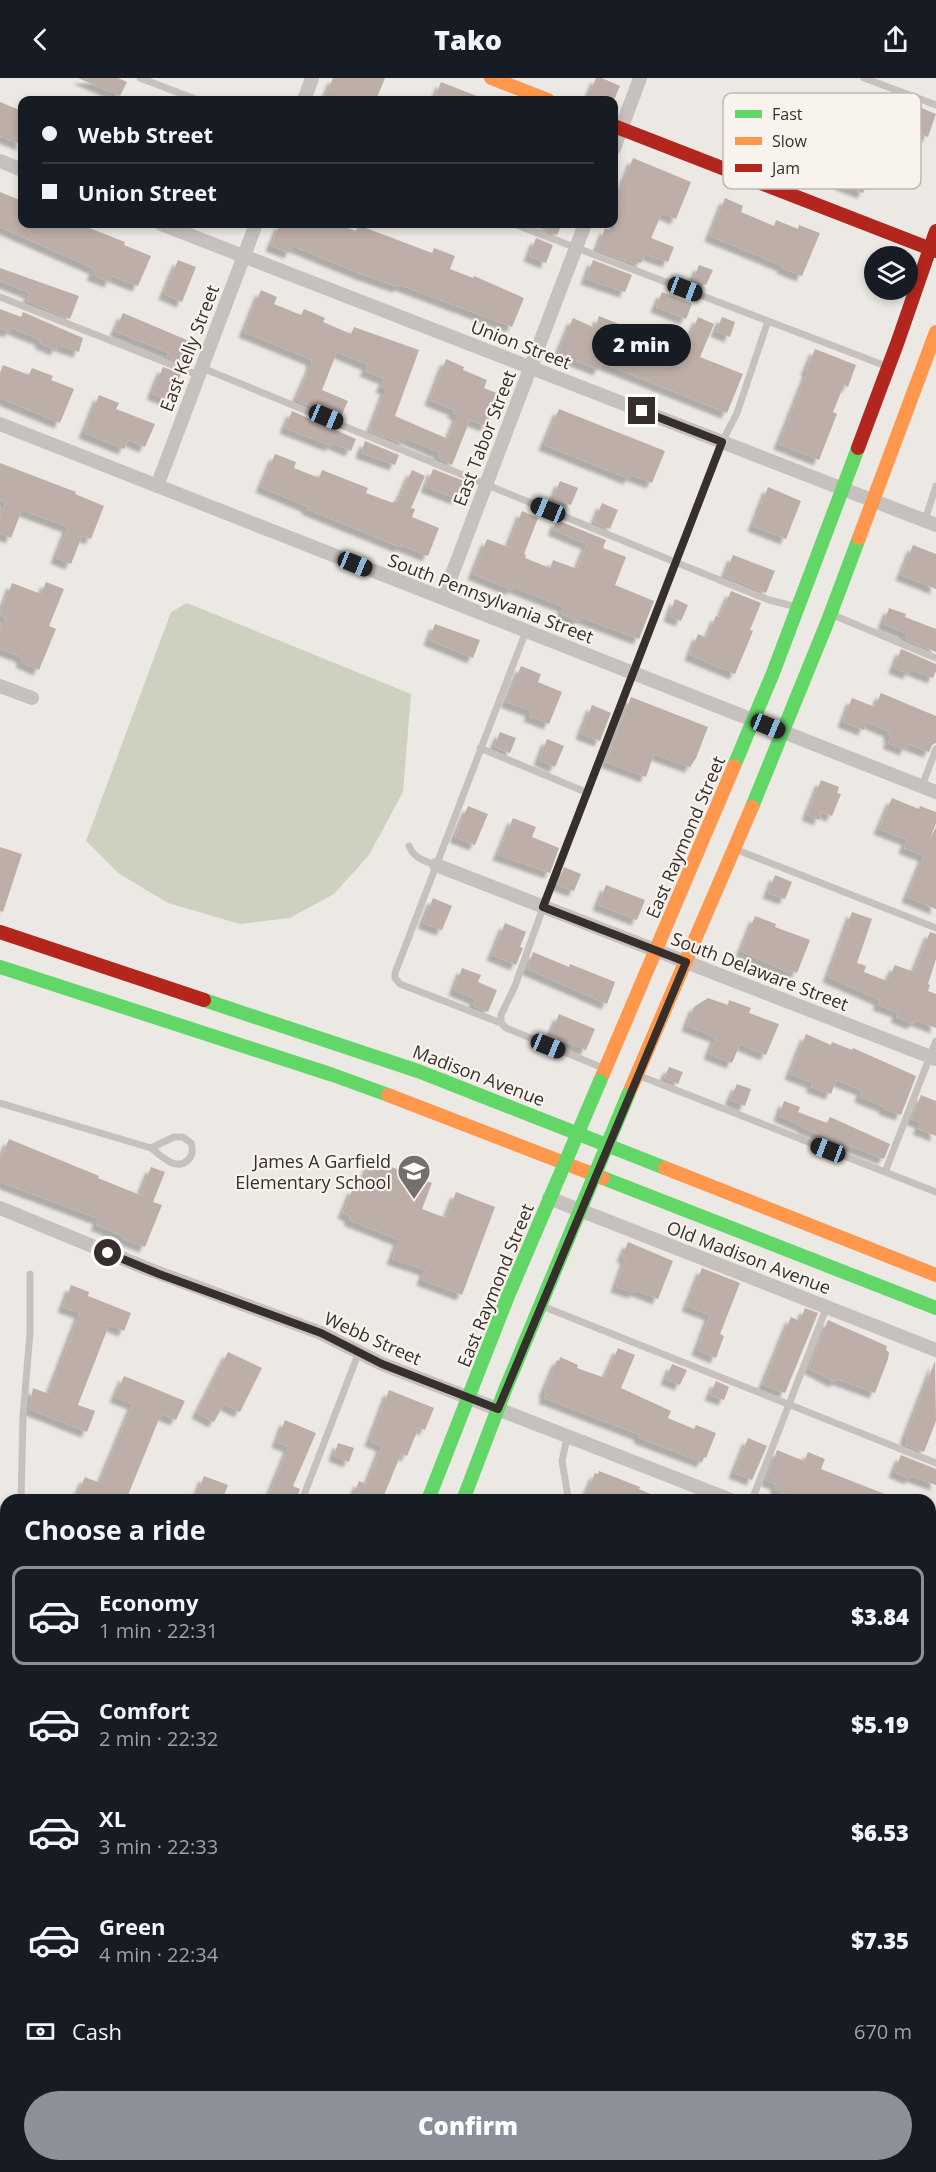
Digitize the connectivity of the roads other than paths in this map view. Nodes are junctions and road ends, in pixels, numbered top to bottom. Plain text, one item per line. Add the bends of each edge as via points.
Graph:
1 (140, 78) edge
2 (312, 78) edge
3 (490, 78) edge
4 (640, 78) edge
5 (864, 78) edge
6 (904, 93) edge
7 (187, 96) edge
8 (305, 96) edge
9 (537, 96) edge
10 (921, 99) edge
11 (936, 105) edge
12 (618, 125) edge
13 (618, 127) edge
14 (0, 161) edge
15 (18, 168) edge
16 (723, 168) edge
17 (776, 189) edge
18 (171, 228) edge
19 (254, 228) edge
20 (524, 228) edge
21 (584, 228) edge
22 (936, 231) edge
23 (576, 248) junction
24 (933, 250) edge
25 (244, 256) junction
26 (0, 297) edge
27 (768, 321) junction
28 (936, 332) edge
29 (530, 367) junction
30 (889, 367) junction
31 (199, 371) junction
32 (0, 424) edge
33 (722, 442) junction
34 (485, 484) junction
35 (157, 486) junction
36 (936, 486) edge
37 (843, 489) junction
38 (873, 500) junction
39 (930, 523) edge
40 (675, 562) junction
41 (443, 598) junction
42 (798, 608) junction
43 (830, 613) junction
44 (526, 631) junction
45 (936, 657) edge
46 (633, 673) junction
47 (0, 686) edge
48 (32, 698) dead end
49 (753, 720) junction
50 (783, 732) junction
51 (480, 748) junction
52 (936, 749) edge
53 (922, 786) junction
54 (936, 792) edge
55 (588, 793) junction
56 (409, 846) dead end
57 (734, 848) junction
58 (436, 866) junction
59 (543, 907) junction
60 (936, 928) edge
61 (0, 932) edge
62 (656, 950) junction
63 (686, 962) junction
64 (0, 968) edge
65 (501, 1023) junction
66 (936, 1041) edge
67 (933, 1058) edge
68 (602, 1075) junction
69 (637, 1075) junction
70 (0, 1103) edge
71 (150, 1148) junction
72 (885, 1172) junction
73 (936, 1192) edge
74 (551, 1194) junction
75 (581, 1206) junction
76 (0, 1208) edge
77 (30, 1274) dead end
78 (936, 1275) edge
79 (540, 1306) junction
80 (826, 1306) junction
81 (936, 1308) edge
82 (936, 1350) edge
83 (359, 1352) junction
84 (469, 1397) junction
85 (789, 1404) junction
86 (498, 1409) junction
87 (567, 1437) junction
88 (936, 1463) edge
89 (21, 1494) edge
90 (304, 1494) edge
91 (430, 1494) edge
92 (465, 1494) edge
93 (568, 1494) edge
94 (715, 1494) edge
95 (754, 1494) edge

1 - 7 lane
2 - 8 street
3 - 9 main road
4 - 12 street
5 - 6 lane
10 - 11 lane
13 - 16 main road
14 - 15 street
17 - 24 main road
18 - 25 street, Union Street
19 - 25 street, East Kelly Street
20 - 23 lane
21 - 23 street, East Tabor Street
22 - 24 main road, East Raymond Street
23 - 27 lane
23 - 29 street, East Tabor Street
24 - 30 main road, East Raymond Street
25 - 29 street, Union Street
25 - 31 street, East Kelly Street
26 - 31 lane
27 - 30 lane
27 - 33 lane via 737,413
28 - 38 main road via 927,368
29 - 33 street, Union Street
29 - 34 street, East Tabor Street
30 - 37 main road, East Raymond Street
31 - 34 lane via 326,417
31 - 35 street, East Kelly Street
32 - 35 street, South Pennsylvania Street
33 - 37 street, Union Street
33 - 40 lane
34 - 40 lane
34 - 41 street, East Tabor Street
35 - 41 street, South Pennsylvania Street
36 - 39 lane
37 - 38 street, Union Street
37 - 42 main road, East Raymond Street
38 - 39 street, Union Street
38 - 43 main road
40 - 42 lane
40 - 46 lane
41 - 44 street, South Pennsylvania Street
42 - 49 main road, East Raymond Street
43 - 45 lane
43 - 50 main road
44 - 46 street, South Pennsylvania Street
44 - 51 lane
46 - 49 street, South Pennsylvania Street
46 - 55 lane
47 - 48 street
49 - 50 street, South Pennsylvania Street
49 - 62 main road, East Raymond Street
50 - 53 street, South Pennsylvania Street
50 - 57 main road
51 - 55 lane
51 - 58 lane
52 - 53 lane
53 - 54 street, South Pennsylvania Street
55 - 59 lane
56 - 58 lane via 412,853
57 - 60 lane
57 - 63 main road
58 - 59 street, South Delaware Street
58 - 65 lane via 395,978 400,984
59 - 62 street, South Delaware Street
59 - 65 lane
61 - 78 main road, Madison Avenue via 418,1071
62 - 63 street, South Delaware Street
62 - 68 main road, East Raymond Street
63 - 67 street, South Delaware Street
63 - 69 main road
64 - 81 main road via 333,1074
65 - 68 lane
66 - 67 lane
67 - 72 lane
68 - 74 main road, East Raymond Street, bridge
69 - 72 lane
69 - 75 main road, bridge
70 - 71 lane
71 - 71 lane via 172,1164 180,1165 190,1158 193,1149 183,1137
72 - 73 lane
74 - 75 street, Old Madison Avenue
74 - 84 main road, East Raymond Street
75 - 79 main road
75 - 80 street, Old Madison Avenue
76 - 83 street, Webb Street via 148,1269 321,1333
77 - 89 lane
79 - 85 lane
79 - 86 main road
80 - 82 street, Old Madison Avenue
80 - 85 lane
83 - 84 street, Webb Street
83 - 90 lane
84 - 86 street, Webb Street
84 - 91 main road, East Raymond Street
85 - 88 lane
85 - 95 lane
86 - 87 street, Webb Street
86 - 92 main road
87 - 93 lane via 562,1461
87 - 94 street, Webb Street

